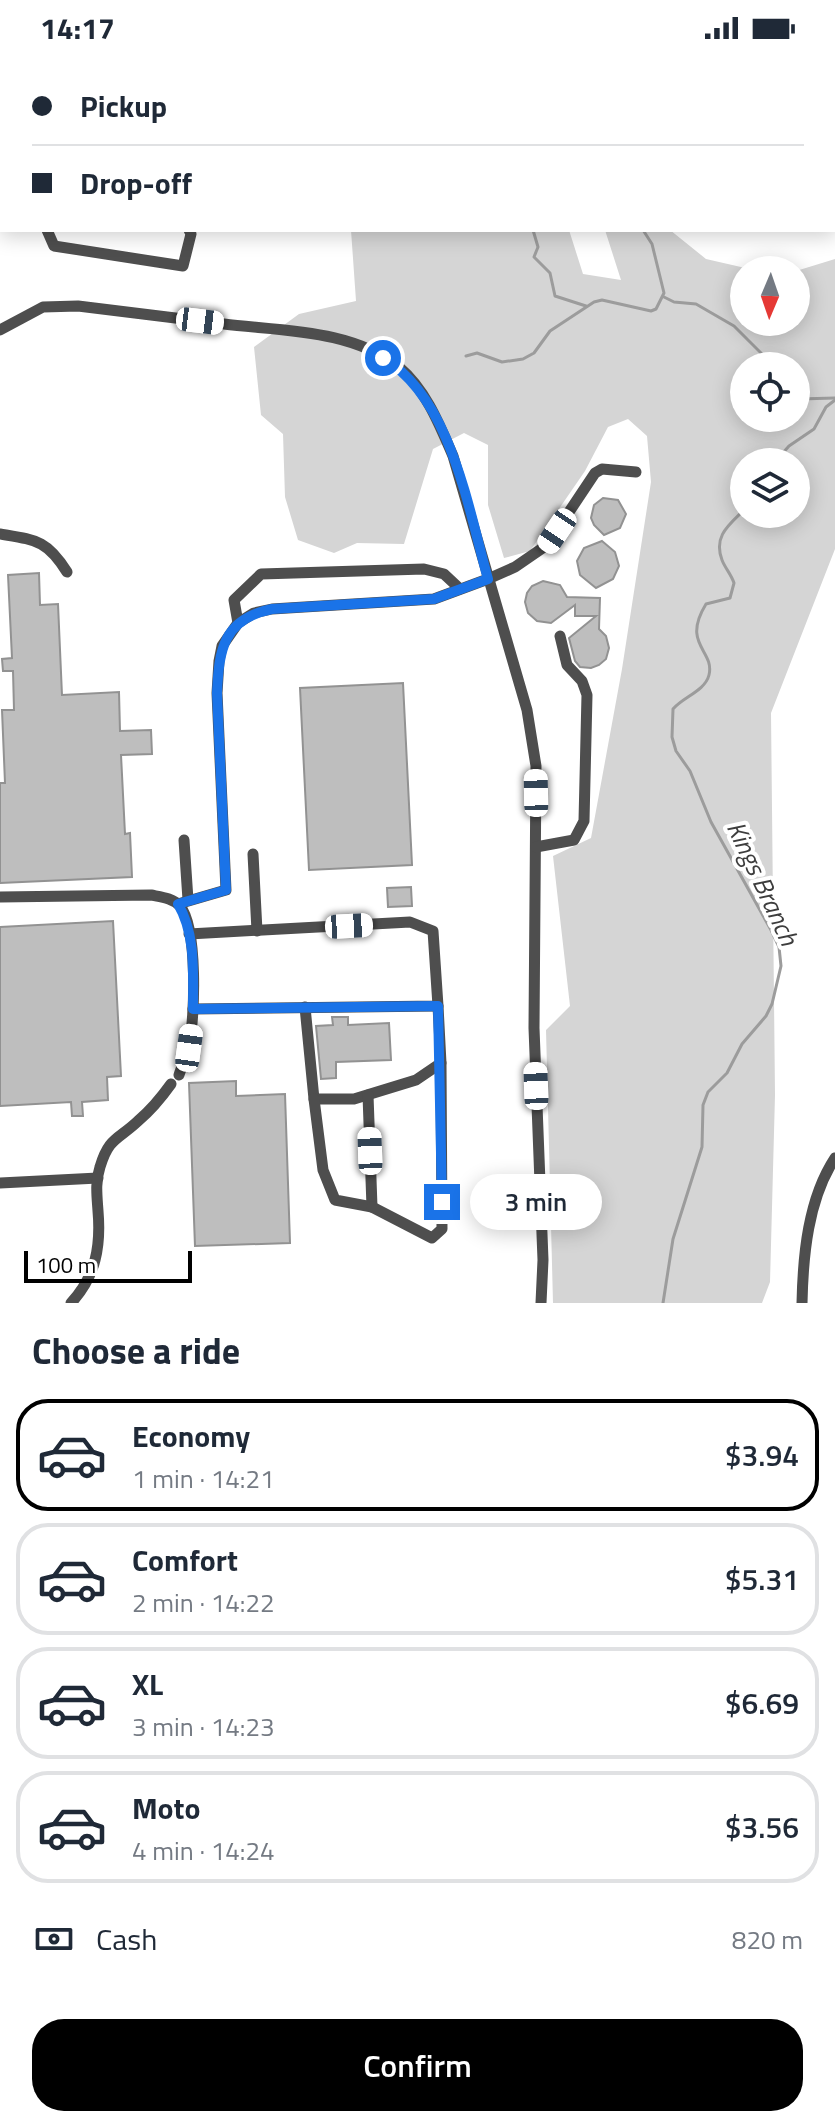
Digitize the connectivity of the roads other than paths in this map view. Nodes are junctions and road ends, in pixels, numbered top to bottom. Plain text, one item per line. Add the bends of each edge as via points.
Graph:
1 (48, 232) edge
2 (190, 232) edge
3 (0, 330) edge
4 (636, 472) dead end
5 (0, 534) edge
6 (67, 572) dead end
7 (488, 579) junction
8 (460, 589) junction
9 (238, 623) junction
10 (560, 636) dead end
11 (184, 840) dead end
12 (536, 847) junction
13 (253, 854) dead end
14 (0, 897) edge
15 (183, 902) junction
16 (257, 931) junction
17 (189, 934) junction
18 (438, 1006) junction
19 (305, 1007) junction
20 (193, 1009) junction
21 (441, 1063) junction
22 (368, 1095) junction
23 (314, 1099) junction
24 (835, 1158) edge
25 (98, 1178) junction
26 (0, 1183) edge
27 (372, 1207) junction
28 (71, 1303) edge
29 (541, 1303) edge
30 (802, 1303) edge

1 - 2 street via 54,246 183,266
3 - 7 street via 43,307 78,306 321,335 367,349 399,368 437,419 453,456
4 - 7 street via 595,473 547,545
5 - 6 street via 33,540 54,551
7 - 8 street
7 - 12 street via 527,710 536,766
8 - 9 street via 434,599 272,609
8 - 9 street via 444,574 424,569 261,574 234,600
9 - 15 street via 222,646 217,693 226,890
10 - 12 street via 567,665 587,695 584,821 574,840
11 - 15 street
12 - 29 street
13 - 16 street
14 - 15 street via 151,895
15 - 17 street
16 - 17 street
16 - 18 street via 410,922 433,931
17 - 20 street
18 - 19 street
18 - 21 street
19 - 20 street
19 - 23 street
20 - 25 street via 189,1048 175,1079 158,1102 111,1141
21 - 22 street via 416,1080
21 - 27 street via 442,1229 432,1238
22 - 23 street
22 - 27 street
23 - 27 street via 323,1170 335,1200
24 - 30 street via 811,1219
25 - 26 street
25 - 28 street via 96,1262

